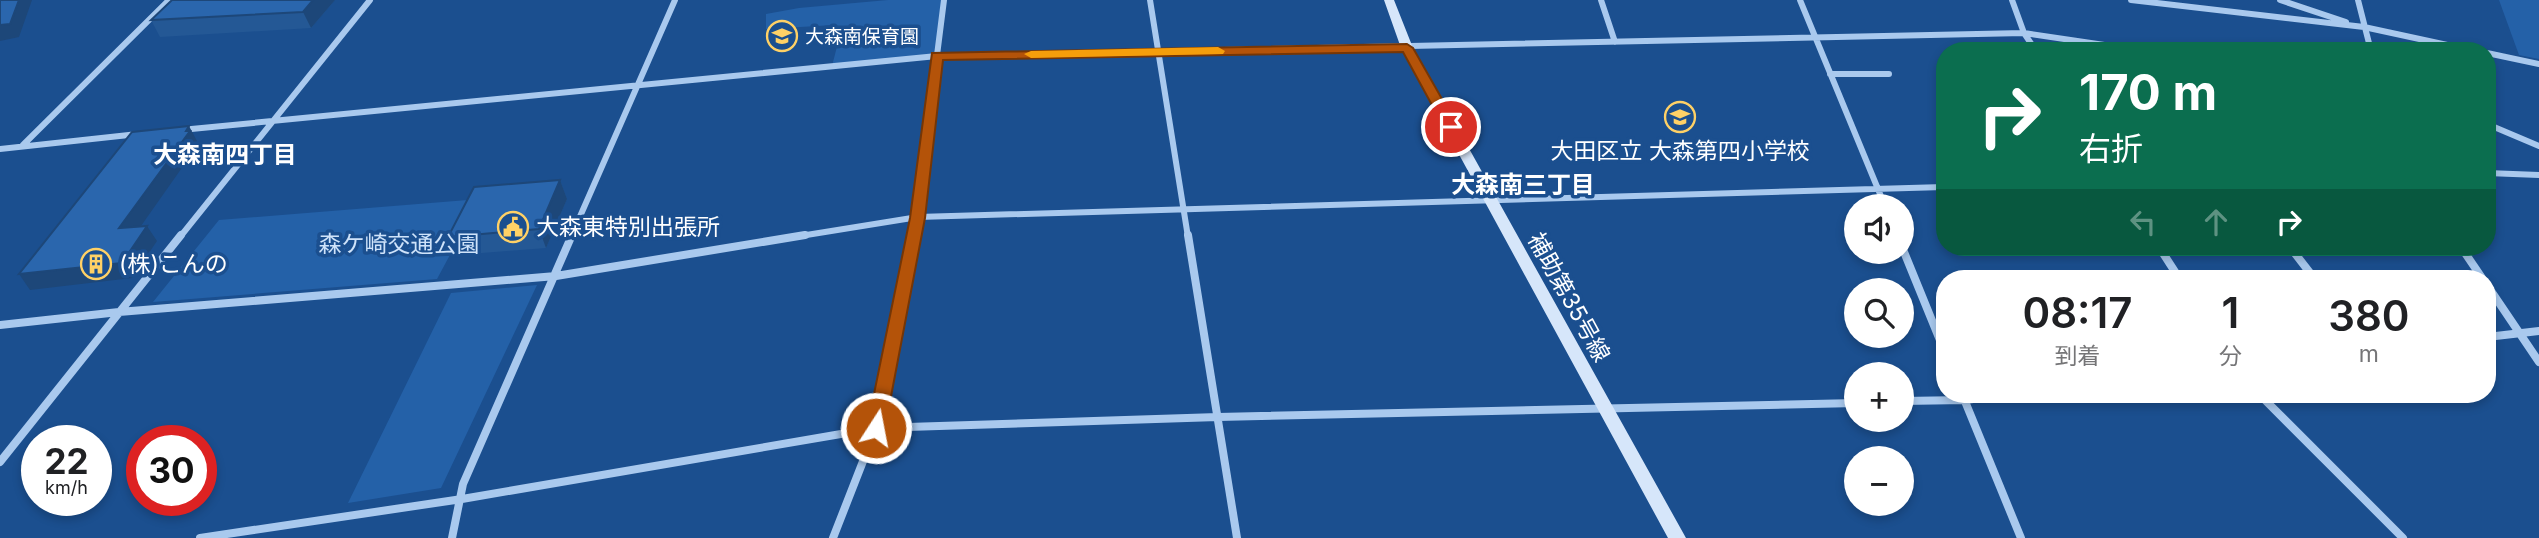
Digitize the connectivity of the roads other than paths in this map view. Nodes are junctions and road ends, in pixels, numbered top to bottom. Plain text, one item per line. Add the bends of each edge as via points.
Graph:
1 (169, 0) edge
2 (370, 0) edge
3 (675, 0) edge
4 (944, 0) edge
5 (1150, 0) edge
6 (1389, 0) edge
7 (1601, 0) edge
8 (1800, 0) edge
9 (2011, 0) edge
10 (2131, 0) edge
11 (2280, 0) edge
12 (2358, 0) edge
13 (2364, 27) junction
14 (2024, 33) junction
15 (1815, 37) junction
16 (1615, 42) junction
17 (2030, 42) edge
18 (2085, 42) edge
19 (2368, 42) edge
20 (2433, 42) edge
21 (1407, 48) junction
22 (1159, 52) junction
23 (2496, 55) edge
24 (937, 56) junction
25 (2539, 64) edge
26 (1830, 74) junction
27 (1889, 74) dead end
28 (638, 85) junction
29 (275, 120) junction
30 (2496, 128) edge
31 (168, 131) edge
32 (142, 133) edge
33 (22, 145) junction
34 (2539, 146) edge
35 (0, 149) edge
36 (2496, 173) edge
37 (2539, 175) edge
38 (1936, 187) edge
39 (1878, 189) junction
40 (1880, 194) edge
41 (1492, 202) junction
42 (1184, 209) junction
43 (918, 218) junction
44 (2297, 256) edge
45 (1909, 264) edge
46 (2308, 270) edge
47 (555, 276) junction
48 (2496, 298) edge
49 (119, 312) junction
50 (0, 325) edge
51 (1936, 330) edge
52 (2539, 331) edge
53 (2520, 333) junction
54 (2496, 336) edge
55 (2539, 362) edge
56 (1936, 399) edge
57 (1914, 400) edge
58 (1844, 402) edge
59 (1966, 403) edge
60 (2268, 403) edge
61 (1606, 410) junction
62 (1218, 417) junction
63 (876, 428) junction
64 (0, 461) edge
65 (462, 499) junction
66 (200, 538) edge
67 (452, 538) edge
68 (832, 538) edge
69 (1237, 538) edge
70 (1677, 538) edge
71 (2021, 538) edge
72 (2403, 538) edge

1 - 33 street
2 - 29 street
3 - 28 street
4 - 24 street
5 - 22 street
6 - 21 street, 補助第35号線
7 - 16 street
8 - 15 street
9 - 14 street
10 - 13 street
11 - 13 street
12 - 13 street
13 - 19 street
13 - 20 street
14 - 15 street
14 - 17 street
14 - 18 street
15 - 16 street
15 - 26 street
16 - 21 street
21 - 22 street
21 - 41 street, 補助第35号線
22 - 24 street
22 - 42 street
23 - 25 street
24 - 28 street
24 - 43 street
26 - 27 street
26 - 39 street
28 - 29 street
28 - 47 street
29 - 31 street
29 - 49 street
30 - 34 street
32 - 33 street
33 - 35 street
36 - 37 street
38 - 39 street
39 - 40 street
39 - 41 street
41 - 42 street
41 - 61 street, 補助第35号線
42 - 43 street
42 - 62 street
43 - 47 street
43 - 63 street
44 - 46 street
45 - 51 street
47 - 49 street
47 - 65 street via 463,484
48 - 53 street
49 - 50 street
49 - 64 street
52 - 53 street
53 - 54 street
53 - 55 street
56 - 57 street
58 - 61 street
59 - 71 street
60 - 72 street
61 - 62 street
61 - 70 street, 補助第35号線
62 - 63 street
62 - 69 street
63 - 65 street
63 - 68 street
65 - 66 street
65 - 67 street

